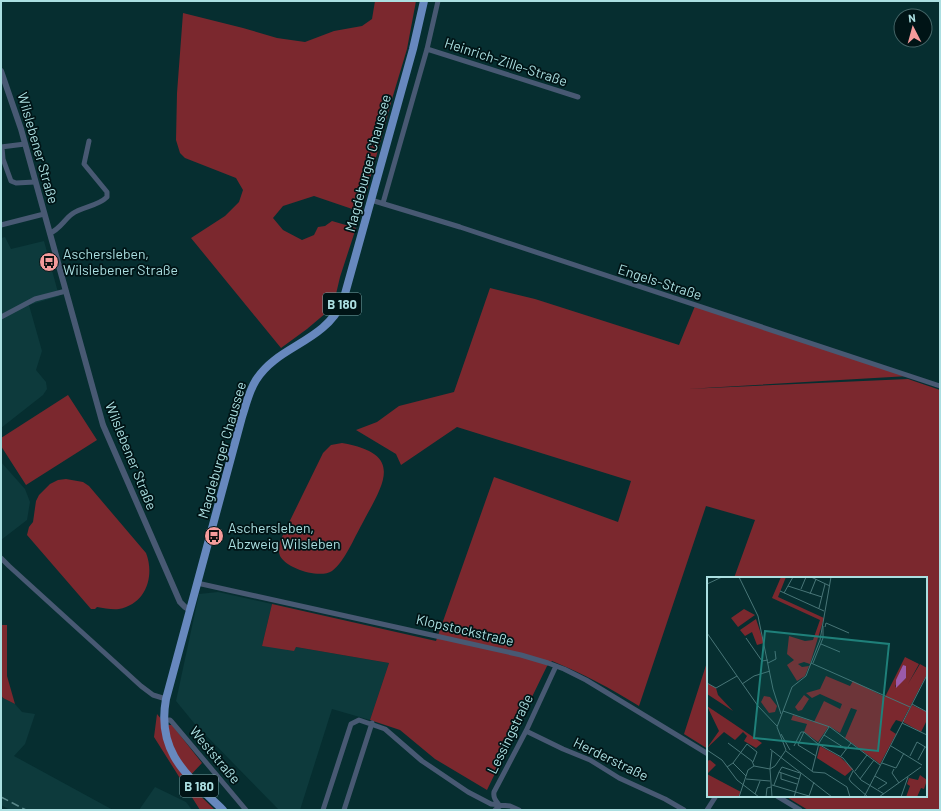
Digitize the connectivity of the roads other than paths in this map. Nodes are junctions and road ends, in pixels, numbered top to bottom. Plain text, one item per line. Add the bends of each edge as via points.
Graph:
1 (424, 1) edge
2 (438, 1) edge
3 (427, 49) junction
4 (1, 71) edge
5 (578, 97) dead end
6 (24, 141) junction
7 (89, 141) dead end
8 (1, 147) edge
9 (36, 182) junction
10 (372, 200) junction
11 (383, 203) junction
12 (44, 214) junction
13 (1, 225) edge
14 (50, 233) junction
15 (66, 291) junction
16 (1, 317) edge
17 (940, 386) edge
18 (1, 558) edge
19 (197, 583) junction
20 (190, 610) junction
21 (556, 666) junction
22 (166, 699) junction
23 (164, 720) junction
24 (372, 723) junction
25 (526, 731) junction
26 (707, 753) edge
27 (715, 797) edge
28 (779, 797) edge
29 (500, 806) junction
30 (223, 810) edge
31 (246, 810) edge
32 (323, 810) edge
33 (344, 810) edge
34 (495, 810) edge
35 (519, 810) edge
36 (684, 810) edge
37 (708, 810) edge
38 (800, 810) edge

1 - 10 main road, Magdeburger Chaussee / B 180
2 - 3 street
3 - 5 street, Heinrich-Zille-Straße
3 - 11 street
4 - 6 street, Wilslebener Straße
6 - 8 street
6 - 9 street, Wilslebener Straße
7 - 14 street, Wilslebener Straße via 84,164 107,192 106,197 72,214
8 - 9 street via 11,181 16,184
9 - 12 street, Wilslebener Straße
10 - 11 street, Engels-Straße
10 - 19 main road, Magdeburger Chaussee / B 180 via 347,290 339,309 330,322 317,333 265,369 251,388
11 - 17 street, Engels-Straße
12 - 13 street
12 - 14 street, Wilslebener Straße
14 - 15 street, Wilslebener Straße
15 - 16 street via 35,299
15 - 20 street, Wilslebener Straße via 109,441 180,602
18 - 22 street via 141,686 153,695
19 - 20 main road, Magdeburger Chaussee / B 180
19 - 21 street, Klopstockstraße via 521,655
20 - 22 main road, Magdeburger Chaussee / B 180
21 - 25 street, Lessingstraße
21 - 26 street, Klopstockstraße via 586,680
22 - 23 main road, Magdeburger Chaussee / B 180
23 - 30 main road, Magdeburger Chaussee / B 180 via 168,744 176,762
23 - 31 street, Weststraße via 172,722
24 - 29 street via 385,729 422,761 457,785
24 - 32 street via 359,720 351,724
24 - 33 street
25 - 29 street, Lessingstraße via 494,792 495,800
25 - 36 street, Herderstraße via 590,760 619,778
27 - 37 street
28 - 38 street
29 - 34 street
29 - 35 street via 510,806

